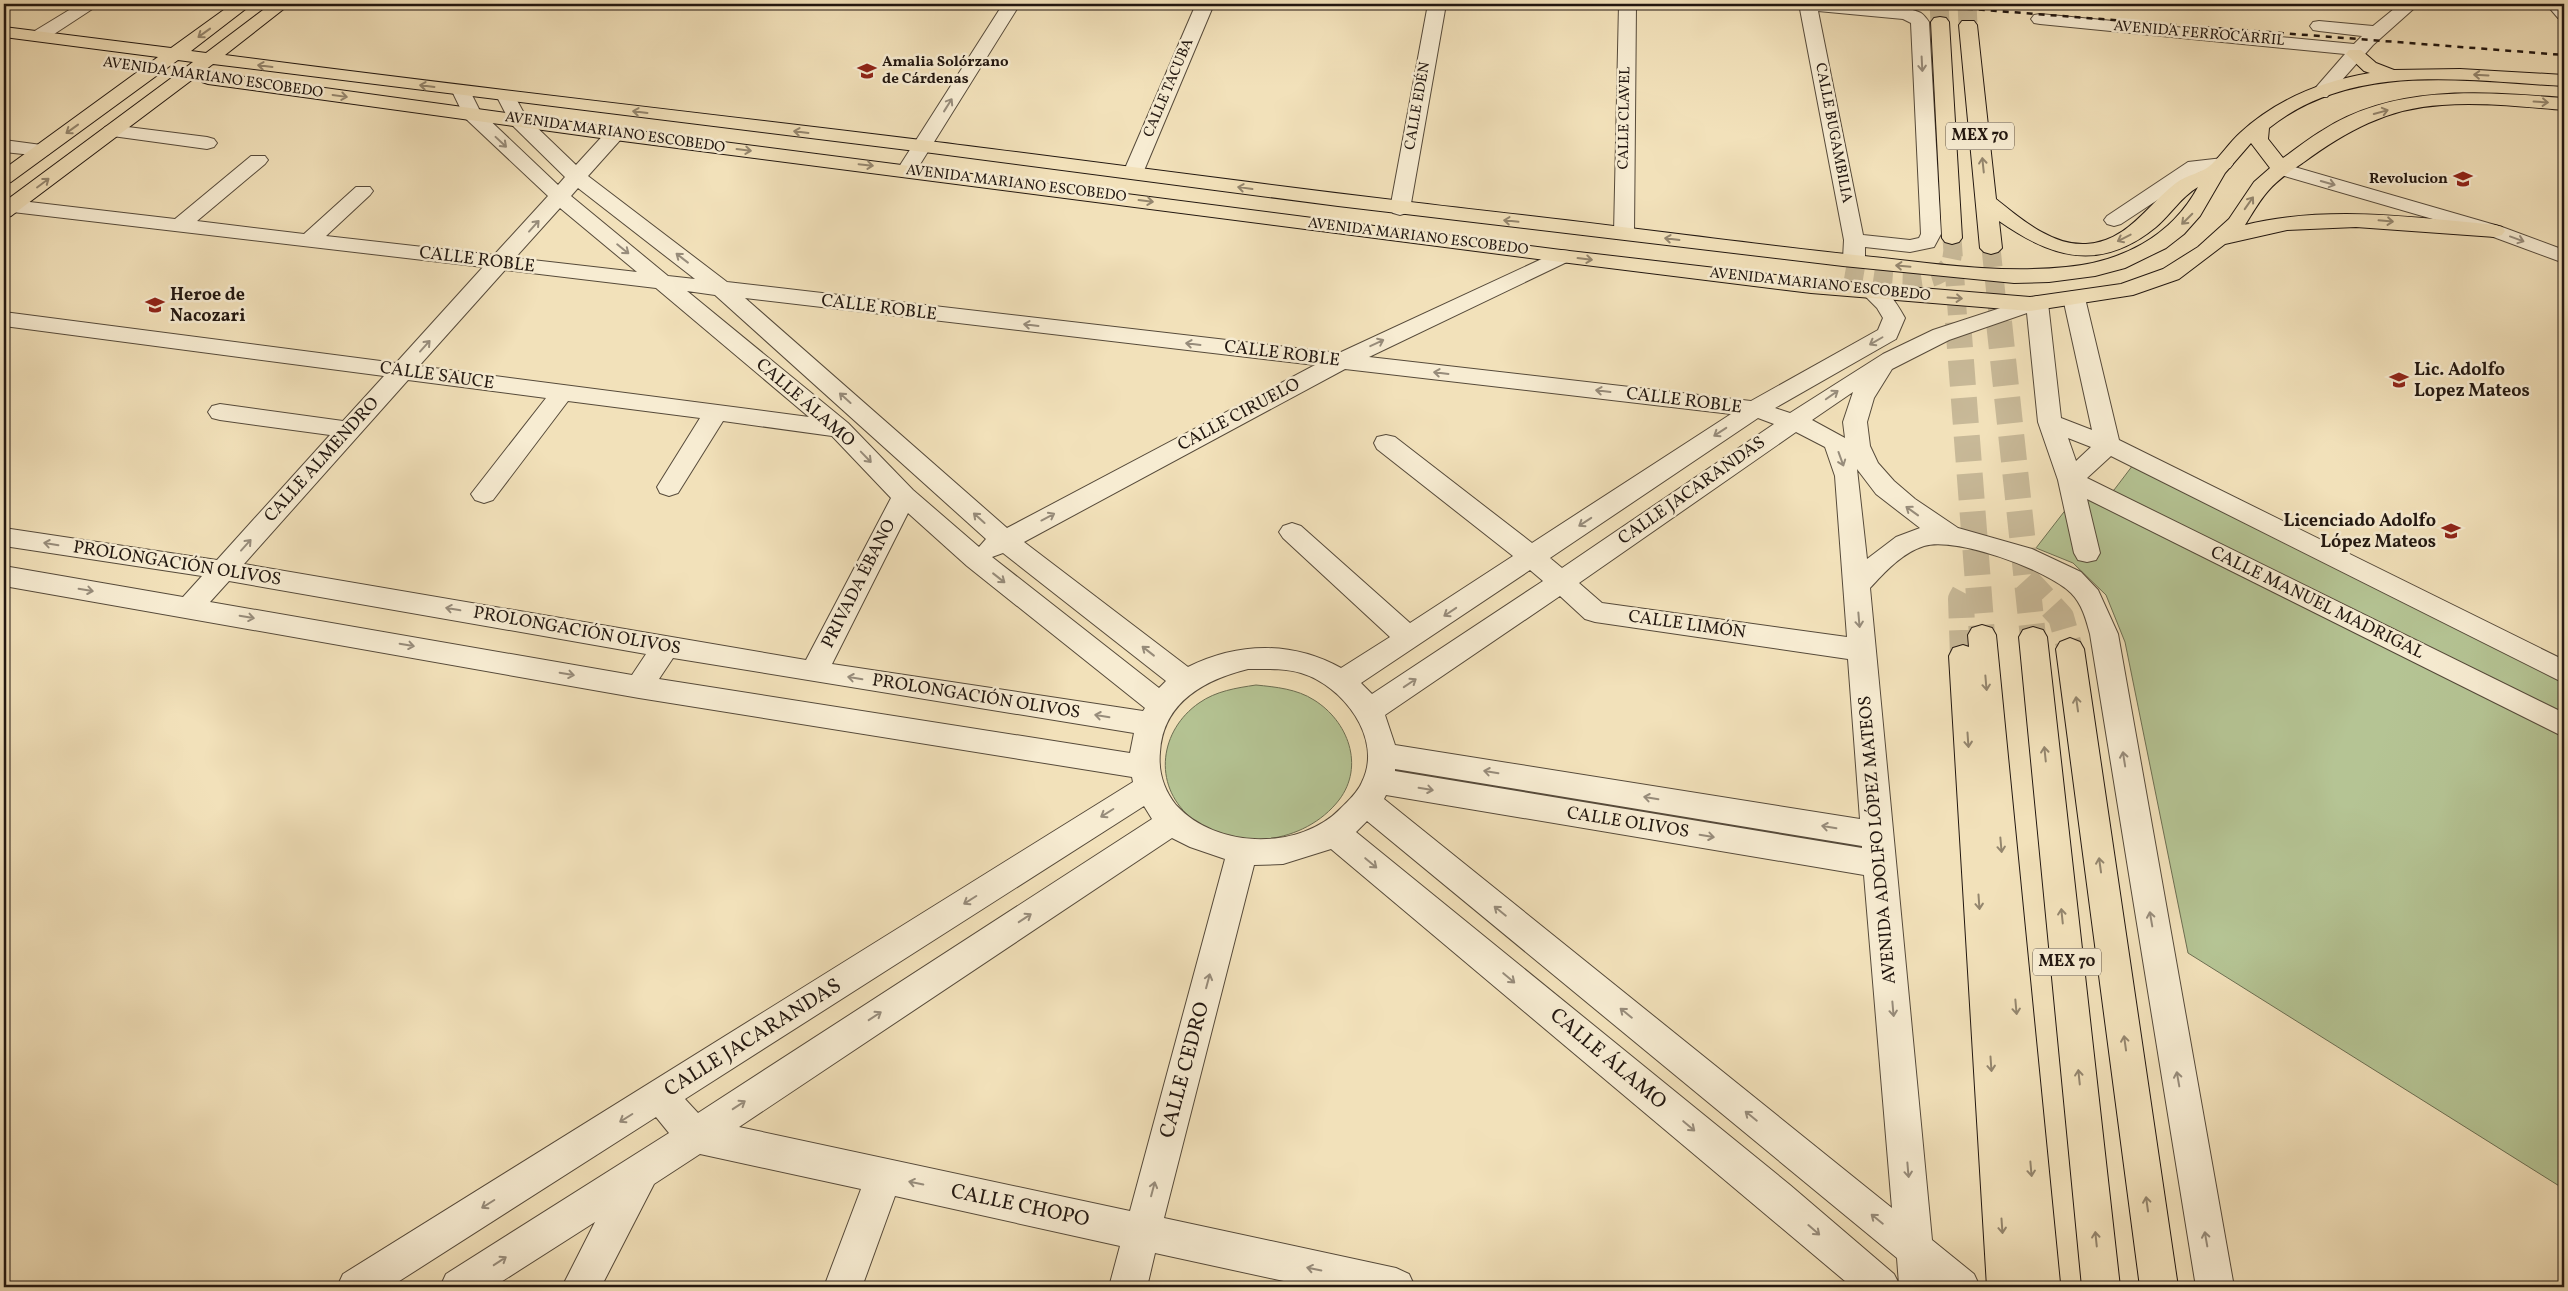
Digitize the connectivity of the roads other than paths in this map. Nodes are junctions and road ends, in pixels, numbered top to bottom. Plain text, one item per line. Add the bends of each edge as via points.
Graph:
1 (91, 4) edge
2 (243, 4) edge
3 (282, 4) edge
4 (1011, 4) edge
5 (1205, 4) edge
6 (1437, 4) edge
7 (1627, 4) edge
8 (1803, 4) edge
9 (2410, 4) edge
10 (2555, 4) edge
11 (2564, 14) edge
12 (2040, 19) dead end
13 (1940, 22) tunnel mouth
14 (2299, 24) dead end
15 (1968, 25) tunnel mouth
16 (4, 32) edge
17 (2377, 32) junction
18 (39, 36) junction
19 (2357, 52) junction
20 (174, 55) junction
21 (209, 59) junction
22 (124, 66) dead end
23 (152, 71) junction
24 (188, 75) junction
25 (2395, 77) junction
26 (2564, 80) edge
27 (460, 91) junction
28 (2320, 93) junction
29 (504, 95) junction
30 (2564, 104) edge
31 (472, 114) junction
32 (518, 120) junction
33 (2260, 126) junction
34 (112, 132) junction
35 (615, 134) junction
36 (207, 144) dead end
37 (4, 146) edge
38 (922, 147) junction
39 (42, 150) junction
40 (258, 160) dead end
41 (2221, 166) junction
42 (2281, 169) junction
43 (907, 170) junction
44 (1134, 173) junction
45 (4, 178) edge
46 (578, 178) junction
47 (363, 191) dead end
48 (1277, 193) junction
49 (560, 197) junction
50 (1986, 201) junction
51 (6, 208) edge
52 (1400, 209) junction
53 (2114, 220) dead end
54 (180, 226) junction
55 (2495, 231) junction
56 (1624, 233) junction
57 (1952, 238) tunnel mouth
58 (2217, 239) junction
59 (308, 240) junction
60 (1854, 240) junction
61 (1991, 248) tunnel mouth
62 (1561, 256) junction
63 (2564, 257) edge
64 (500, 263) junction
65 (1850, 267) junction
66 (664, 282) junction
67 (723, 290) junction
68 (1872, 292) junction
69 (2074, 298) junction
70 (2034, 303) junction
71 (14, 320) edge
72 (4, 340) edge
73 (1891, 359) junction
74 (1340, 361) junction
75 (402, 372) junction
76 (562, 392) junction
77 (1755, 409) junction
78 (220, 412) dead end
79 (716, 413) junction
80 (869, 420) junction
81 (1791, 422) junction
82 (2050, 422) junction
83 (839, 429) junction
84 (350, 430) junction
85 (1386, 443) dead end
86 (2108, 445) junction
87 (2070, 480) junction
88 (669, 486) dead end
89 (484, 494) dead end
90 (904, 496) junction
91 (1292, 532) dead end
92 (4, 537) edge
93 (1953, 537) junction
94 (1004, 540) junction
95 (2087, 553) dead end
96 (1532, 557) junction
97 (976, 559) junction
98 (223, 570) junction
99 (4, 576) edge
100 (1561, 582) junction
101 (1856, 586) junction
102 (190, 607) junction
103 (2033, 637) tunnel mouth
104 (1410, 639) junction
105 (666, 646) junction
106 (2070, 649) tunnel mouth
107 (1862, 650) junction
108 (814, 672) junction
109 (2564, 672) edge
110 (1186, 681) junction
111 (1342, 682) junction
112 (639, 686) junction
113 (1370, 710) junction
114 (1155, 714) junction
115 (2564, 726) edge
116 (1146, 777) junction
117 (1375, 779) junction
118 (1173, 821) junction
119 (1333, 832) junction
120 (1877, 835) junction
121 (1242, 852) junction
122 (1879, 864) junction
123 (661, 1097) junction
124 (694, 1135) junction
125 (642, 1171) junction
126 (884, 1176) junction
127 (1142, 1232) junction
128 (1915, 1250) junction
129 (2041, 1283) dead end
130 (356, 1287) edge
131 (459, 1287) edge
132 (581, 1287) edge
133 (843, 1287) edge
134 (1128, 1287) edge
135 (1396, 1287) edge
136 (1881, 1287) edge
137 (1918, 1287) edge
138 (1961, 1287) edge
139 (2006, 1287) edge
140 (2101, 1287) edge
141 (2159, 1287) edge
142 (2214, 1287) edge

1 - 18 street
2 -> 20 main road
3 - 21 main road
38 -> 4 street
5 - 44 street, CALLE TACUBA
6 - 52 street, CALLE EDÉN
7 - 56 street, CALLE CLAVEL
8 - 60 street, CALLE BUGAMBILIA
8 -> 60 street via 1915,17 1920,22 1931,234 1927,243 1910,246
9 - 17 street
10 - 11 street
12 - 19 street, AVENIDA FERROCARRIL
13 - 57 main road, MEX 70
14 - 17 street, AVENIDA FERROCARRIL
50 -> 15 main road, MEX 70
16 - 18 main road, AVENIDA MARIANO ESCOBEDO
17 - 19 street
18 - 20 main road, AVENIDA MARIANO ESCOBEDO
19 - 25 main road via 2370,67
19 - 28 street
20 - 21 main road, AVENIDA MARIANO ESCOBEDO
20 - 23 main road
21 - 24 main road
27 -> 21 main road, AVENIDA MARIANO ESCOBEDO
22 - 23 main road, AVENIDA MARIANO ESCOBEDO
23 - 24 main road, AVENIDA MARIANO ESCOBEDO
23 -> 39 main road
24 -> 31 main road, AVENIDA MARIANO ESCOBEDO
24 - 34 main road
26 -> 25 main road, AVENIDA MARIANO ESCOBEDO via 2448,74
25 - 28 main road, AVENIDA MARIANO ESCOBEDO via 2348,83
27 - 29 main road, AVENIDA MARIANO ESCOBEDO
27 - 31 street, CALLE ÁLAMO
28 - 33 main road, AVENIDA MARIANO ESCOBEDO via 2292,104
29 - 32 street, CALLE ÁLAMO
38 -> 29 main road, AVENIDA MARIANO ESCOBEDO
42 -> 30 main road, AVENIDA MARIANO ESCOBEDO via 2331,134 2363,117 2416,102 2486,98
31 - 32 main road, AVENIDA MARIANO ESCOBEDO
31 -> 49 street, CALLE ÁLAMO
32 - 35 main road, AVENIDA MARIANO ESCOBEDO
32 - 46 street, CALLE ÁLAMO
33 - 41 main road, AVENIDA MARIANO ESCOBEDO via 2234,148
33 - 42 main road via 2258,139
34 - 36 street
51 -> 34 main road
35 -> 43 main road, AVENIDA MARIANO ESCOBEDO
35 - 46 street, CALLE ALMENDRO
37 - 39 street
38 - 43 street
38 - 44 main road, AVENIDA MARIANO ESCOBEDO
39 - 45 main road
40 - 54 street
41 -> 50 main road via 2183,188 2130,236 2095,250 2057,247 2034,237
41 - 53 street via 2195,166
41 -> 65 main road, AVENIDA MARIANO ESCOBEDO via 2195,211 2167,239 2131,260 2088,272 2022,276
42 -> 55 street
58 -> 42 main road, AVENIDA MARIANO ESCOBEDO via 2236,223 2261,186
43 -> 62 main road, AVENIDA MARIANO ESCOBEDO
48 -> 44 main road, AVENIDA MARIANO ESCOBEDO
46 - 49 street, CALLE ALMENDRO
67 -> 46 street, CALLE ÁLAMO
47 - 59 street
48 - 52 main road, AVENIDA MARIANO ESCOBEDO
48 - 65 main road via 1334,212
64 -> 49 street, CALLE ALMENDRO
49 -> 66 street, CALLE ÁLAMO
50 - 61 main road, MEX 70
51 - 54 street, CALLE ROBLE
56 -> 52 main road, AVENIDA MARIANO ESCOBEDO
54 - 59 street, CALLE ROBLE
58 -> 55 main road via 2247,230 2316,221 2374,220
55 -> 63 street
65 -> 56 main road, AVENIDA MARIANO ESCOBEDO
58 - 69 main road, AVENIDA MARIANO ESCOBEDO via 2171,274 2125,290
59 - 64 street, CALLE ROBLE
60 - 65 street, CALLE BUGAMBILIA
62 -> 68 main road, AVENIDA MARIANO ESCOBEDO
74 -> 62 street, CALLE CIRUELO
64 - 66 street, CALLE ROBLE
75 -> 64 street, CALLE ALMENDRO
66 - 67 street, CALLE ROBLE
66 - 83 street, CALLE ÁLAMO
74 -> 67 street, CALLE ROBLE
80 -> 67 street, CALLE ÁLAMO
68 -> 70 main road, AVENIDA MARIANO ESCOBEDO
68 -> 77 street, CALLE JACARANDAS via 1886,304 1894,318 1888,334
69 - 70 main road, AVENIDA MARIANO ESCOBEDO
69 - 86 street
70 - 73 street, CALLE JACARANDAS via 1941,335
70 - 82 street
71 - 72 street
71 - 75 street, CALLE SAUCE
81 -> 73 street, CALLE JACARANDAS
93 -> 73 street via 1902,504 1869,470 1858,448 1855,411 1864,393
77 -> 74 street, CALLE ROBLE
94 -> 74 street, CALLE CIRUELO
75 - 76 street, CALLE SAUCE
75 - 84 street, CALLE ALMENDRO
76 - 79 street, CALLE SAUCE
76 - 89 street
77 - 81 street, CALLE ROBLE
77 -> 96 street, CALLE JACARANDAS
78 - 84 street
79 - 83 street, CALLE SAUCE
79 - 88 street
80 - 83 street, CALLE SAUCE
94 -> 80 street, CALLE ÁLAMO
81 - 100 street, CALLE JACARANDAS
81 -> 101 street, AVENIDA ADOLFO LÓPEZ MATEOS via 1835,442 1847,476
82 - 86 street
82 - 87 street
83 -> 90 street, CALLE ÁLAMO
98 -> 84 street, CALLE ALMENDRO
85 - 96 street, CALLE LIMÓN
86 - 87 street
86 - 109 street
87 - 95 street
87 - 115 street, CALLE MANUEL MADRIGAL
90 - 97 street, CALLE ÁLAMO
90 - 108 street, PRIVADA ÉBANO
91 - 104 street
98 -> 92 street, PROLONGACIÓN OLIVOS
93 - 101 street via 1928,535 1905,543 1886,555
142 -> 93 street via 2104,634 2096,609 2072,579 2030,557
94 - 97 street, CALLE CIRUELO
110 -> 94 street, CALLE ÁLAMO
96 - 100 street, CALLE LIMÓN
96 -> 104 street, CALLE JACARANDAS
97 -> 114 street, CALLE ÁLAMO
98 - 102 street, CALLE ALMENDRO
105 -> 98 street, PROLONGACIÓN OLIVOS
99 -> 102 street
100 - 107 street, CALLE LIMÓN via 1595,612
113 -> 100 street, CALLE JACARANDAS
101 -> 107 street, AVENIDA ADOLFO LÓPEZ MATEOS
102 -> 112 street
140 -> 103 main road, MEX 70
104 - 111 street, CALLE JACARANDAS
105 - 108 street, PROLONGACIÓN OLIVOS
105 - 112 street
141 -> 106 main road
107 - 120 street, AVENIDA ADOLFO LÓPEZ MATEOS
114 -> 108 street, PROLONGACIÓN OLIVOS
110 - 111 street via 1216,666 1248,658 1282,658 1314,667
110 - 114 street
111 - 113 street
112 - 116 street
113 - 117 street via 1380,736
114 - 116 street via 1144,745
116 - 118 street via 1158,805
116 -> 123 street, CALLE JACARANDAS
117 - 119 street via 1352,820
120 -> 117 street, CALLE OLIVOS
117 -> 122 street, CALLE OLIVOS
128 -> 117 street
118 - 121 street via 1198,838
124 -> 118 street
119 - 121 street via 1320,841 1290,850
119 -> 136 street, CALLE ÁLAMO
120 - 122 street, AVENIDA ADOLFO LÓPEZ MATEOS
127 -> 121 street, CALLE CEDRO
122 -> 128 street, AVENIDA ADOLFO LÓPEZ MATEOS
123 - 124 street
123 -> 130 street, CALLE JACARANDAS
124 - 125 street
124 - 126 street, CALLE CHOPO
131 -> 125 street
125 - 132 street
127 -> 126 street, CALLE CHOPO
126 - 133 street
127 - 134 street, CALLE CEDRO
135 -> 127 street, CALLE CHOPO
128 - 137 street, AVENIDA ADOLFO LÓPEZ MATEOS
128 - 138 street
129 - 139 main road, MEX 70 via 1972,645

